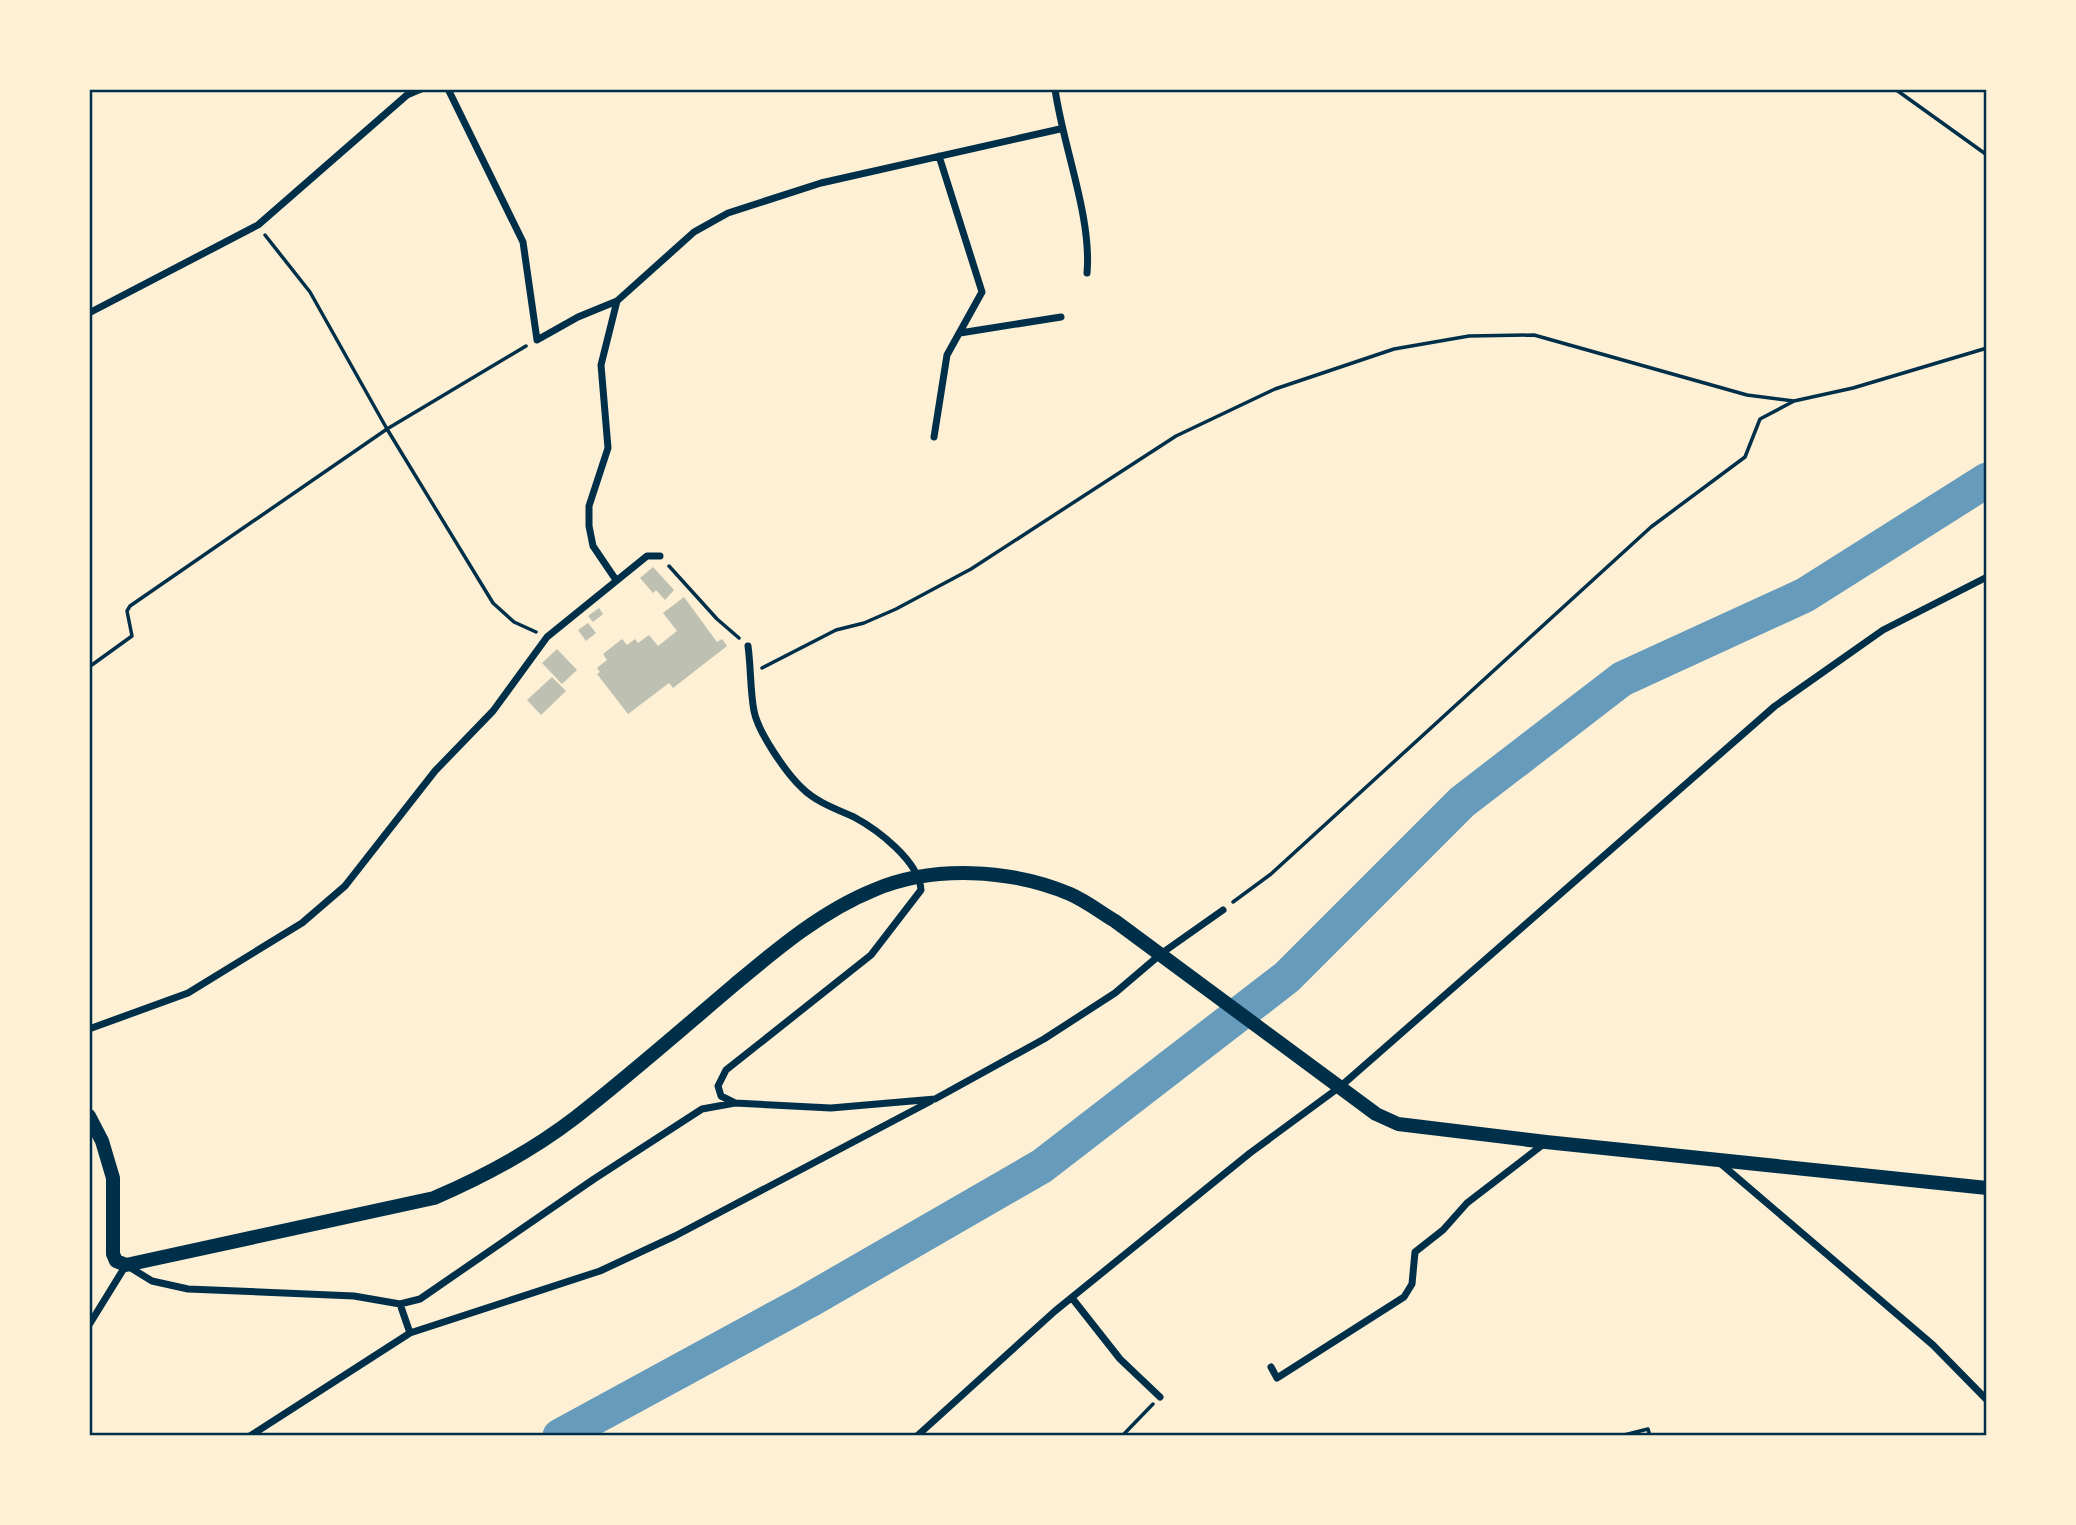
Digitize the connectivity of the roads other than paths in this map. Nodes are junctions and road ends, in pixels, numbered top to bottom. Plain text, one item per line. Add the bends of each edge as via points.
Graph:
1 (421, 89) edge
2 (448, 89) edge
3 (1055, 89) edge
4 (1060, 130) junction
5 (939, 156) junction
6 (1087, 273) dead end
7 (617, 301) junction
8 (89, 313) edge
9 (1061, 317) dead end
10 (960, 333) junction
11 (934, 437) dead end
12 (660, 556) road end
13 (1987, 577) edge
14 (616, 580) junction
15 (748, 646) road end
16 (920, 877) junction
17 (1223, 910) road end
18 (1162, 953) junction
19 (89, 1029) edge
20 (1341, 1086) junction
21 (935, 1099) junction
22 (735, 1103) junction
23 (89, 1116) edge
24 (1546, 1142) junction
25 (1717, 1160) junction
26 (1987, 1188) edge
27 (126, 1265) junction
28 (1072, 1298) junction
29 (400, 1304) junction
30 (89, 1325) edge
31 (410, 1333) junction
32 (1271, 1367) dead end
33 (1160, 1397) road end
34 (1987, 1400) edge
35 (250, 1436) edge
36 (917, 1436) edge

1 - 8 street via 407,95 258,225
2 - 7 street via 523,242 537,340
3 - 4 street
4 - 5 street
4 - 6 street via 1089,246
5 - 7 street via 821,183 729,213 694,232
5 - 10 street via 982,292
7 - 14 street via 601,365 608,448 589,506 593,546
9 - 10 street
10 - 11 street via 947,355
12 - 14 street via 647,556
13 - 20 street via 1883,630 1775,706
14 - 19 street via 547,637 493,711 435,771 345,886 302,923 188,993
15 - 16 street via 754,713 766,739 802,788 873,830
16 - 18 main road via 985,873 1031,881 1071,894
16 - 22 street via 921,890 871,955 726,1070 718,1086 721,1096
16 - 27 main road via 875,889 827,914 769,955 576,1118 482,1178 434,1198 387,1210
17 - 18 street
18 - 20 main road
18 - 21 street via 1115,993 1044,1039
20 - 24 main road via 1376,1114 1398,1124
20 - 28 street via 1250,1153
21 - 22 street via 831,1108
21 - 31 street via 600,1271
22 - 29 street via 702,1108 420,1299
23 - 27 main road via 113,1178 113,1254
24 - 25 main road
24 - 32 street via 1467,1203 1415,1252 1412,1284 1404,1297 1277,1378
25 - 26 main road
25 - 34 street via 1933,1345
27 - 29 street via 152,1281 188,1289 354,1296
27 - 30 street
28 - 33 street via 1120,1359
28 - 36 street
29 - 31 street
31 - 35 street

